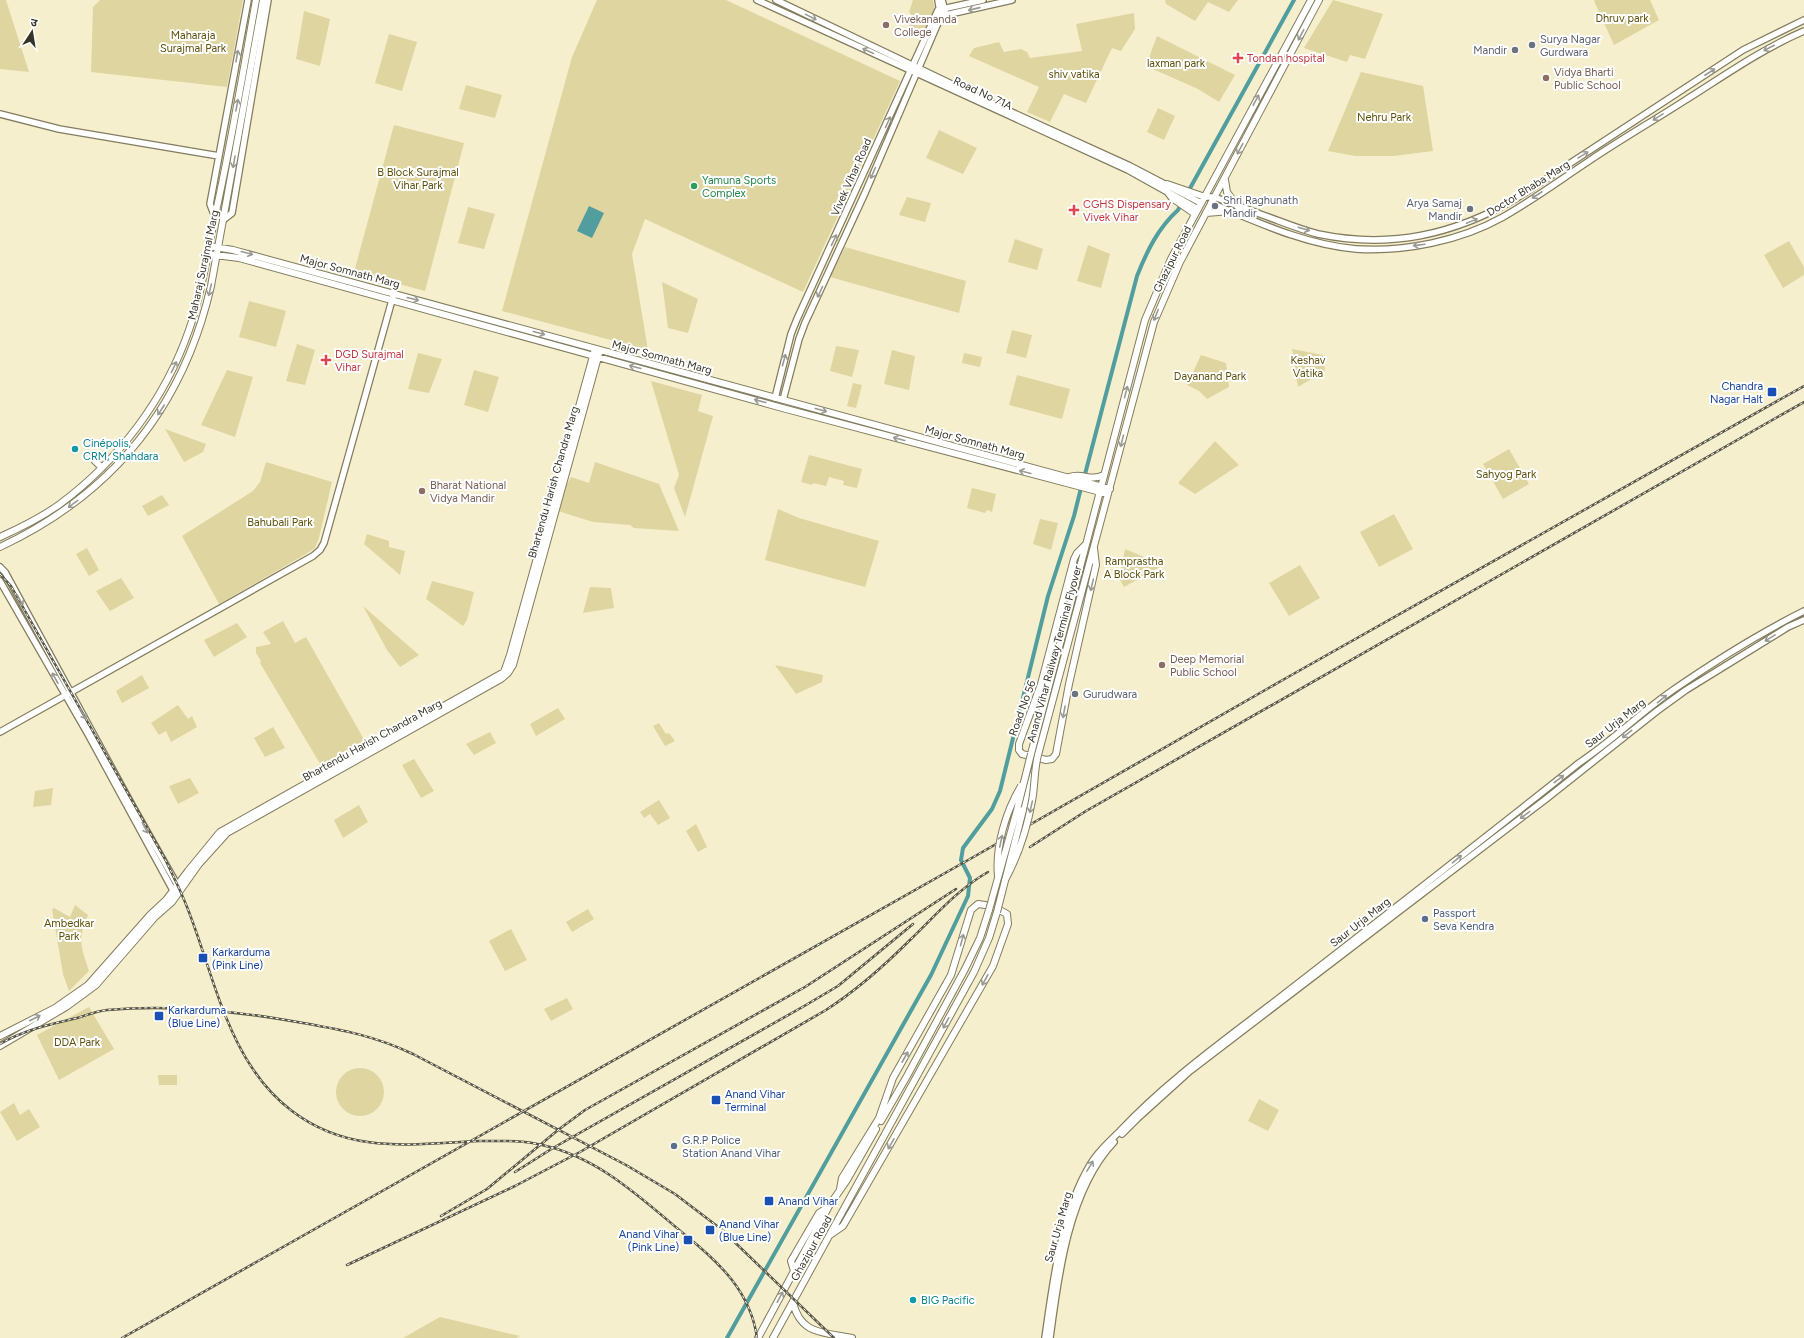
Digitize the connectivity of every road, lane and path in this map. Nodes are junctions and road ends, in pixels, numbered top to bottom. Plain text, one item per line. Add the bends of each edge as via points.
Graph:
1 (248, 0) edge
2 (256, 0) edge
3 (263, 0) edge
4 (268, 0) edge
5 (757, 0) edge
6 (776, 0) edge
7 (938, 0) edge
8 (942, 0) edge
9 (982, 0) edge
10 (1012, 0) edge
11 (1311, 0) edge
12 (1319, 0) edge
13 (942, 9) junction
14 (943, 16) junction
15 (1804, 20) edge
16 (1804, 31) edge
17 (914, 69) junction
18 (233, 79) junction
19 (241, 81) junction
20 (0, 114) edge
21 (878, 143) junction
22 (885, 146) junction
23 (219, 156) junction
24 (1225, 178) junction
25 (1166, 187) junction
26 (1180, 195) junction
27 (1204, 197) junction
28 (1213, 200) junction
29 (1192, 202) junction
30 (1238, 206) junction
31 (1197, 211) junction
32 (1234, 212) junction
33 (1206, 213) junction
34 (215, 217) junction
35 (223, 220) junction
36 (1201, 222) junction
37 (209, 246) junction
38 (218, 248) junction
39 (207, 254) junction
40 (216, 256) junction
41 (822, 266) junction
42 (830, 270) junction
43 (393, 297) junction
44 (597, 353) junction
45 (156, 383) dead end
46 (163, 387) junction
47 (775, 398) junction
48 (783, 400) junction
49 (773, 405) junction
50 (782, 407) junction
51 (95, 461) dead end
52 (102, 468) junction
53 (1114, 472) junction
54 (1104, 473) junction
55 (1073, 479) junction
56 (1093, 484) junction
57 (1100, 489) junction
58 (1109, 491) junction
59 (1093, 515) junction
60 (1102, 518) junction
61 (0, 537) edge
62 (1085, 545) junction
63 (1094, 546) junction
64 (0, 547) edge
65 (0, 567) edge
66 (0, 581) edge
67 (1804, 611) edge
68 (1804, 620) edge
69 (68, 693) junction
70 (0, 732) edge
71 (1547, 789) junction
72 (1552, 795) junction
73 (1002, 880) junction
74 (179, 887) junction
75 (174, 893) junction
76 (1366, 933) junction
77 (0, 1036) edge
78 (0, 1046) edge
79 (911, 1068) junction
80 (888, 1092) junction
81 (1156, 1098) junction
82 (902, 1105) junction
83 (911, 1110) junction
84 (840, 1189) junction
85 (830, 1235) junction
86 (793, 1302) junction
87 (822, 1332) junction
88 (758, 1338) edge
89 (773, 1338) edge
90 (818, 1338) edge
91 (852, 1338) edge
92 (1045, 1338) edge
93 (1050, 1338) edge

18 -> 1 street, Maharaj Surajmal Marg
2 - 19 main road, Maharaj Surajmal Marg
3 -> 35 main road, Maharaj Surajmal Marg
4 - 35 street via 232,213
17 -> 5 street, Road No 71A
6 -> 17 street, Road No 71A
7 - 13 street
8 - 13 street
9 - 13 street
10 -> 14 street
27 -> 11 main road, Ghazipur Road
12 -> 24 main road, Ghazipur Road
13 - 14 street
13 - 17 street, Vivek Vihar Road
14 - 17 street, Vivek Vihar Road
30 -> 15 street, Doctor Bhaba Marg via 1294,227 1343,238 1408,238 1460,226 1517,198 1743,50
16 -> 32 street, Doctor Bhaba Marg via 1761,52 1716,79 1504,217 1469,232 1427,244 1355,249 1289,234
21 -> 17 street, Vivek Vihar Road
17 - 22 street
17 - 25 street, Road No 71A via 1100,151
18 - 19 main road
18 - 23 street, Maharaj Surajmal Marg
34 -> 19 main road, Maharaj Surajmal Marg
20 - 23 street via 59,128
21 - 22 street
41 -> 21 street, Vivek Vihar Road
22 -> 42 street
23 - 34 street, Maharaj Surajmal Marg via 210,204
24 - 28 main road, Ghazipur Road
24 - 30 main road via 1227,192
25 - 26 main road
25 - 26 main road via 1172,198
26 - 29 main road
26 - 29 main road
27 - 28 street
27 - 29 main road
27 - 31 main road, Ghazipur Road
28 - 30 street, Doctor Bhaba Marg
28 - 32 street, Doctor Bhaba Marg
28 - 33 main road, Ghazipur Road
29 - 31 main road
29 - 31 street
30 - 32 street
31 - 36 main road
54 -> 31 main road, Ghazipur Road via 1145,320 1171,259
32 - 33 main road
33 - 36 main road, Ghazipur Road
34 - 37 main road, Maharaj Surajmal Marg
35 - 38 main road, Maharaj Surajmal Marg
36 -> 53 main road, Ghazipur Road via 1154,322
37 - 38 main road, Major Somnath Marg
37 - 39 main road, Maharaj Surajmal Marg
38 - 40 main road, Maharaj Surajmal Marg
38 -> 43 main road, Major Somnath Marg via 233,250
39 - 40 main road, Major Somnath Marg
46 -> 39 main road, Maharaj Surajmal Marg via 190,328
40 - 43 main road, Major Somnath Marg via 239,258
40 -> 64 main road, Maharaj Surajmal Marg via 199,331 178,381 148,429 120,462 89,491 56,516
41 - 42 street
47 -> 41 street, Vivek Vihar Road via 791,334
42 -> 48 street via 799,339
43 - 44 main road, Major Somnath Marg
43 - 69 street via 320,550 286,572
44 - 47 main road, Major Somnath Marg
49 -> 44 main road, Major Somnath Marg
44 - 74 main road, Bhartendu Harish Chandra Marg via 508,673 498,681 227,833
45 - 46 main road
46 - 52 main road, Maharaj Surajmal Marg via 137,427
47 - 48 main road, Major Somnath Marg
47 - 49 main road
48 - 50 main road
48 -> 55 main road, Major Somnath Marg
49 - 50 main road, Major Somnath Marg
55 -> 50 main road, Major Somnath Marg via 977,460
51 - 52 main road
52 - 61 main road, Maharaj Surajmal Marg via 59,505
53 - 54 main road
53 - 58 main road, Ghazipur Road
54 - 56 main road
54 - 57 main road, Ghazipur Road
55 - 56 main road, Major Somnath Marg
55 - 56 main road
56 - 57 main road, Major Somnath Marg
57 - 58 main road, Major Somnath Marg
57 - 59 main road, Ghazipur Road
58 - 60 main road, Ghazipur Road
59 - 60 main road
59 - 62 main road, Ghazipur Road
60 - 63 main road, Ghazipur Road
63 -> 62 main road, Road No 56 via 1096,565 1056,754 1052,759 1046,760 1022,754 1018,747 1041,684 1074,560
73 -> 62 main road, Anand Vihar Railway Terminal Flyover, bridge via 1031,754
63 -> 73 main road, Anand Vihar Railway Terminal Flyover, bridge
65 -> 69 street via 5,572
69 -> 66 street
71 -> 67 street, Saur Urja Marg via 1672,691 1752,638
68 -> 72 street, Saur Urja Marg via 1788,627 1686,690 1601,754
69 - 70 street
69 -> 74 street
69 - 75 street
71 - 72 street
76 -> 71 street, Saur Urja Marg via 1457,858
72 -> 76 street, Saur Urja Marg
73 - 79 main road, Anand Vihar Railway Terminal Flyover, bridge via 966,969
73 -> 82 main road, Anand Vihar Railway Terminal Flyover, bridge via 989,938 974,972
74 - 75 main road, Bhartendu Harish Chandra Marg
77 -> 75 main road, Bhartendu Harish Chandra Marg via 55,1008 88,985
75 - 78 main road, Bhartendu Harish Chandra Marg via 96,985 66,1007
76 - 81 street, Saur Urja Marg via 1188,1068
79 - 80 main road via 896,1087
79 - 84 main road, Ghazipur Road
80 -> 83 main road via 893,1078 951,975 971,910 981,903 1004,912 1008,917 1008,924 993,966
80 - 84 main road via 879,1118 842,1178
92 -> 81 street, Saur Urja Marg via 1062,1241 1069,1214 1086,1172 1098,1154
81 - 93 street, Saur Urja Marg via 1111,1145 1081,1194 1059,1274
82 - 83 main road
82 - 85 main road, Ghazipur Road
83 -> 85 main road via 843,1226
88 -> 84 main road, Ghazipur Road
85 - 86 main road, Ghazipur Road
86 - 87 main road via 795,1314 802,1324
86 - 89 main road, Ghazipur Road
87 - 90 main road
87 - 91 main road

